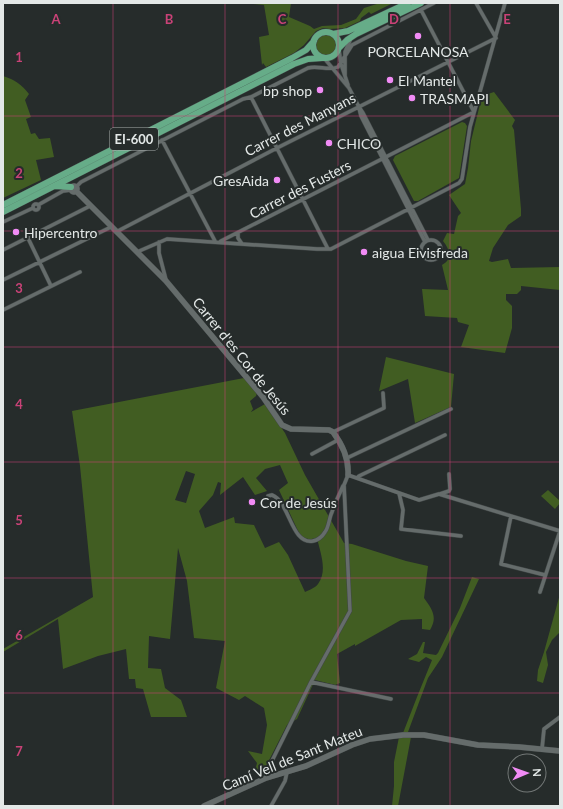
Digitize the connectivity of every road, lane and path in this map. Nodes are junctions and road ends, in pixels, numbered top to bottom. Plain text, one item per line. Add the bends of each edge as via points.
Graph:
1 (408, 3) edge
2 (421, 3) edge
3 (434, 3) edge
4 (476, 3) edge
5 (505, 3) edge
6 (421, 10) junction
7 (333, 34) junction
8 (352, 36) junction
9 (496, 38) junction
10 (314, 41) junction
11 (339, 49) junction
12 (345, 54) junction
13 (323, 58) junction
14 (448, 62) junction
15 (341, 64) junction
16 (334, 68) junction
17 (345, 76) junction
18 (348, 88) junction
19 (239, 92) junction
20 (251, 96) junction
21 (243, 99) junction
22 (359, 107) junction
23 (474, 112) junction
24 (162, 140) junction
25 (277, 148) junction
26 (384, 158) junction
27 (77, 174) junction
28 (54, 186) junction
29 (74, 188) junction
30 (190, 193) junction
31 (303, 200) junction
32 (3, 203) edge
33 (90, 206) junction
34 (410, 208) junction
35 (3, 212) edge
36 (3, 222) edge
37 (111, 227) junction
38 (116, 232) junction
39 (238, 233) junction
40 (28, 238) junction
41 (427, 241) junction
42 (159, 242) junction
43 (215, 242) junction
44 (220, 242) junction
45 (242, 244) junction
46 (328, 249) junction
47 (3, 250) edge
48 (137, 252) junction
49 (39, 262) junction
50 (80, 272) dead end
51 (3, 280) edge
52 (166, 281) junction
53 (51, 286) junction
54 (3, 310) edge
55 (383, 393) dead end
56 (451, 409) dead end
57 (333, 432) junction
58 (445, 436) dead end
59 (338, 440) junction
60 (312, 454) dead end
61 (347, 458) junction
62 (449, 474) dead end
63 (348, 475) junction
64 (357, 478) junction
65 (344, 485) junction
66 (399, 493) junction
67 (439, 494) junction
68 (268, 496) dead end
69 (511, 516) junction
70 (560, 531) edge
71 (461, 536) dead end
72 (545, 575) junction
73 (540, 592) dead end
74 (310, 682) junction
75 (391, 699) dead end
76 (560, 717) edge
77 (542, 750) junction
78 (558, 750) edge
79 (287, 772) junction
80 (266, 778) junction
81 (204, 806) edge
82 (271, 806) edge

1 - 7 main road, EI-600 via 348,31
2 - 8 main road, EI-600
3 - 6 street
4 - 9 street
5 - 9 street
6 - 12 street via 356,43
6 - 14 street
7 - 10 main road, EI-600 via 321,33
7 - 11 main road via 338,40
8 - 11 main road, EI-600
8 - 12 street
9 - 14 street, Carrer des Manyans
9 - 23 street
10 - 13 main road via 314,50
10 - 32 main road, EI-600 via 306,50 292,58 30,192
11 - 13 main road, EI-600 via 333,56
11 - 15 street
12 - 15 street
12 - 17 street
13 - 16 street
13 - 19 main road, EI-600 via 299,61
14 - 22 street, Carrer des Manyans
14 - 23 street
15 - 16 street
15 - 17 street
16 - 18 street
16 - 20 street via 308,68
17 - 18 street
18 - 22 street
19 - 21 street
19 - 27 main road, EI-600
20 - 21 street
20 - 25 street
21 - 24 street
22 - 25 street, Carrer des Manyans
22 - 26 street via 361,116
23 - 26 street, Carrer des Fusters
23 - 34 street via 461,181
24 - 29 street
24 - 30 street
25 - 30 street, Carrer des Manyans
25 - 31 street
26 - 31 street, Carrer des Fusters
26 - 34 street
27 - 28 main road, EI-600
27 - 29 main road
28 - 29 main road
28 - 35 main road, EI-600
29 - 33 street, Carrer d'es Cor de Jesús
29 - 36 street via 38,206 35,204 33,208
30 - 38 street, Carrer des Manyans
30 - 43 street
31 - 39 street, Carrer des Fusters
31 - 46 street
33 - 37 street, Carrer d'es Cor de Jesús
33 - 40 street
34 - 41 street
34 - 46 street
37 - 38 street, Carrer d'es Cor de Jesús
37 - 49 street
38 - 48 street, Carrer d'es Cor de Jesús
39 - 44 street, Carrer des Fusters
39 - 45 street
40 - 47 street
40 - 49 street
41 - 41 street via 422,247 422,254 429,260 435,260 440,256 440,246 435,241
42 - 43 street via 167,239
42 - 48 street
42 - 52 street
43 - 44 street
44 - 45 street
45 - 46 street
48 - 52 street, Carrer d'es Cor de Jesús
49 - 51 street
49 - 53 street
50 - 53 street
52 - 57 street, Carrer d'es Cor de Jesús via 263,397 282,425
53 - 54 street
55 - 57 street via 384,408
56 - 61 street
57 - 59 street
58 - 64 street
59 - 60 street
59 - 61 street
61 - 63 street
62 - 67 street via 449,491
63 - 64 street
63 - 65 street
64 - 66 street
65 - 68 street via 326,531 311,542 298,535 279,499 272,495
65 - 74 street via 350,612
66 - 67 street via 419,500
66 - 71 street via 402,529
67 - 69 street
69 - 70 street
69 - 72 street via 501,564
70 - 72 street
72 - 73 street
74 - 75 street
74 - 80 street via 266,773
76 - 77 street via 544,729
77 - 78 street, Camí Vell de Sant Mateu
77 - 79 street, Camí Vell de Sant Mateu via 519,746 478,746 424,735 392,736 361,742
79 - 80 street, Camí Vell de Sant Mateu
79 - 82 street via 285,781
80 - 81 street, Camí Vell de Sant Mateu

